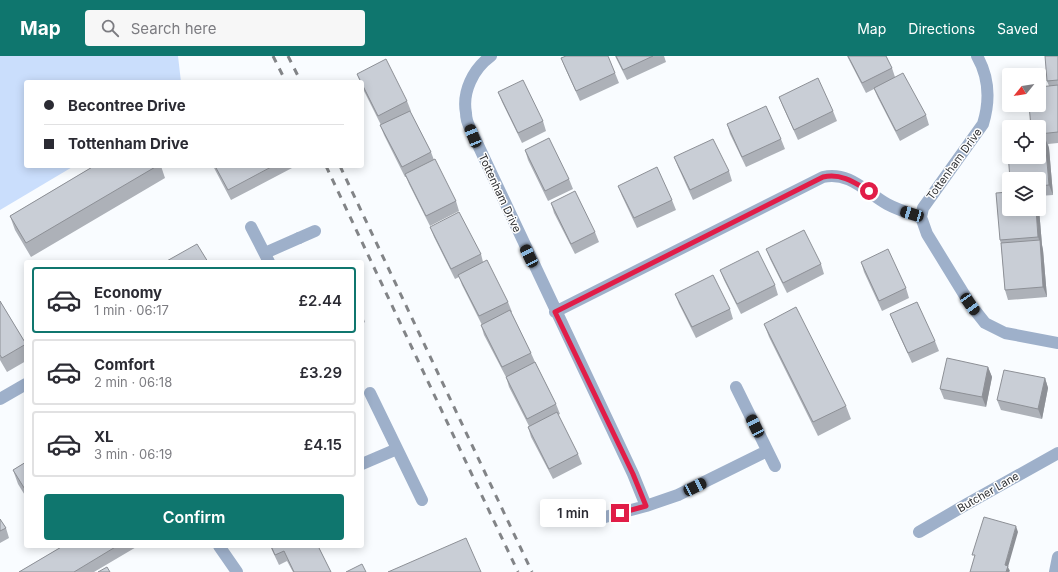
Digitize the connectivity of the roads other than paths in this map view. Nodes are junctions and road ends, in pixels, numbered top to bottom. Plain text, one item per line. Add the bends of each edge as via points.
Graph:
1 (491, 56) edge
2 (977, 56) edge
3 (921, 217) junction
4 (252, 227) dead end
5 (315, 231) dead end
6 (267, 258) edge
7 (555, 312) junction
8 (1058, 343) edge
9 (24, 385) edge
10 (736, 387) dead end
11 (370, 393) dead end
12 (0, 399) edge
13 (397, 448) junction
14 (767, 451) junction
15 (1058, 453) edge
16 (364, 463) edge
17 (774, 466) dead end
18 (422, 500) dead end
19 (646, 506) junction
20 (594, 520) dead end
21 (919, 532) dead end
22 (220, 548) edge
23 (1058, 556) edge
24 (237, 572) edge
25 (1054, 572) edge

1 - 7 street, Tottenham Drive via 481,65 469,83 466,114 476,144
2 - 3 street, Tottenham Drive via 985,74 987,88 987,112 983,124 923,208
3 - 7 street via 886,204 852,181 836,176 823,177
3 - 8 street via 936,250 985,323 1005,333
4 - 6 street
5 - 6 street
7 - 19 street, Tottenham Drive
9 - 12 street
10 - 14 street
11 - 13 street
13 - 16 street
13 - 18 street
14 - 17 street
14 - 19 street via 678,495
15 - 21 street, Butcher Lane
19 - 20 street
22 - 24 street
23 - 25 street

